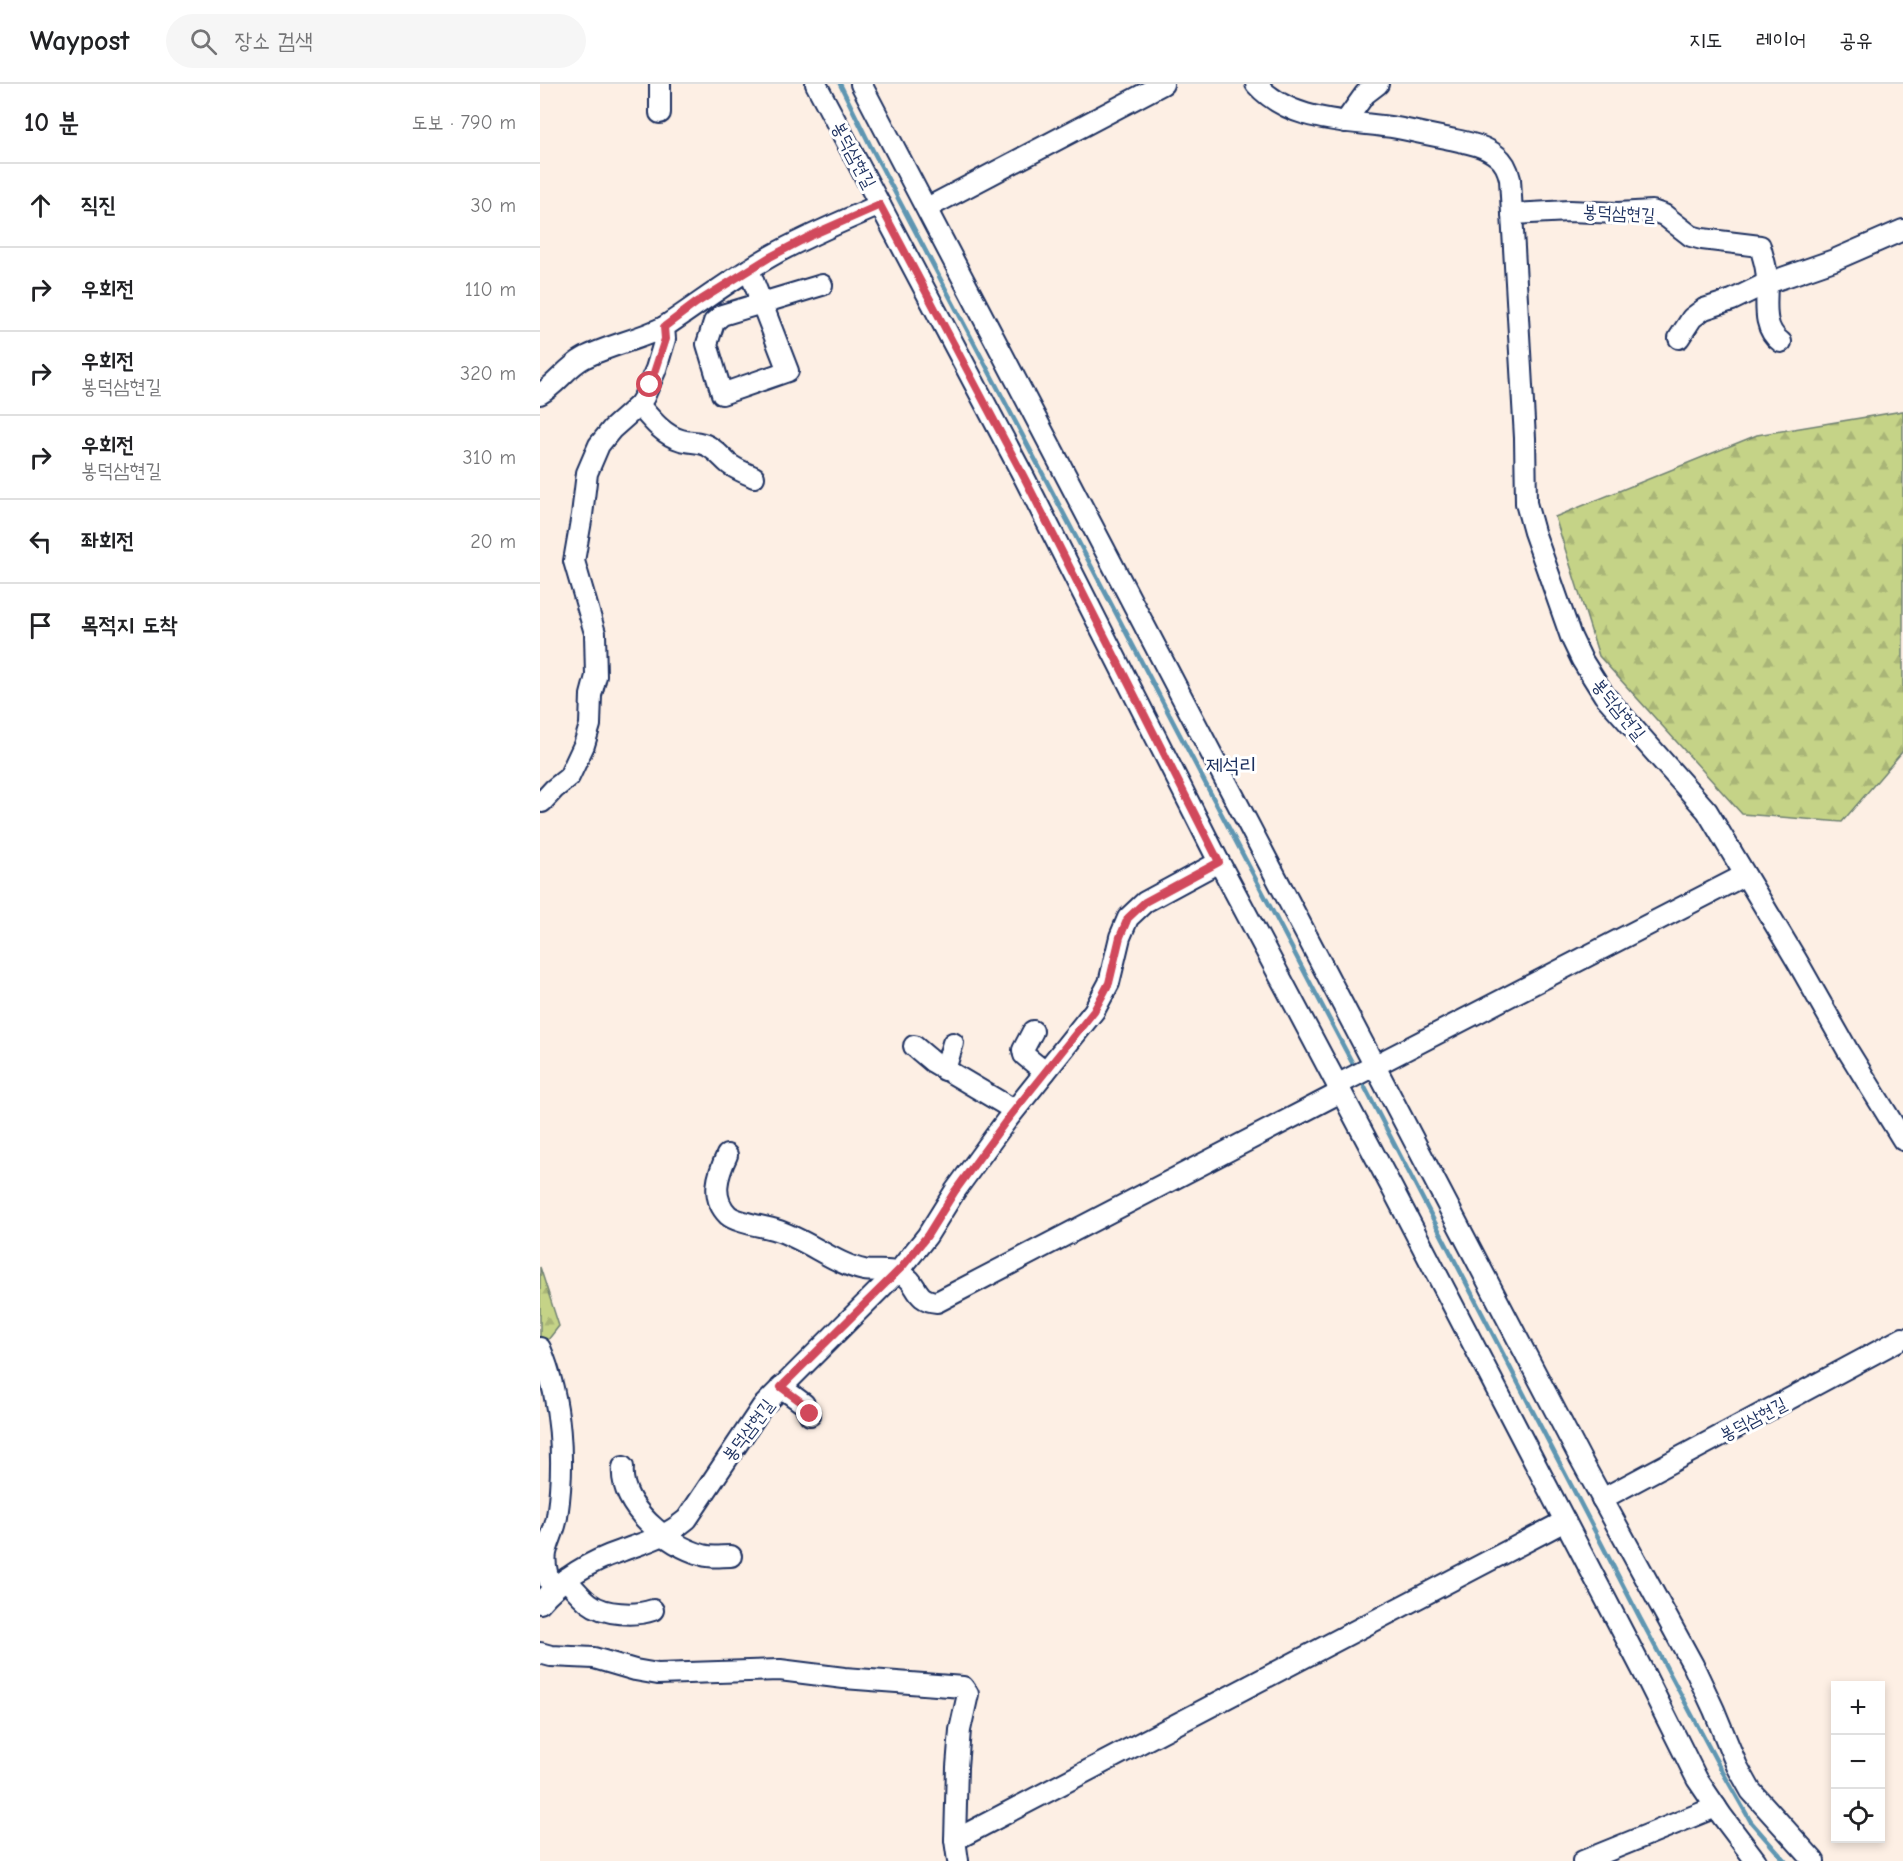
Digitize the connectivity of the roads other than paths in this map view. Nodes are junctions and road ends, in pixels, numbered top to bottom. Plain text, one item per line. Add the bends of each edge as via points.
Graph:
1 (660, 84) edge
2 (816, 84) edge
3 (861, 84) edge
4 (1163, 84) edge
5 (1256, 84) edge
6 (1378, 84) edge
7 (660, 113) dead end
8 (1345, 122) junction
9 (880, 205) junction
10 (927, 208) junction
11 (1512, 214) junction
12 (1903, 230) edge
13 (749, 270) junction
14 (1765, 284) junction
15 (822, 285) dead end
16 (762, 302) junction
17 (664, 327) junction
18 (1679, 338) dead end
19 (1781, 342) dead end
20 (540, 394) edge
21 (639, 405) junction
22 (754, 477) dead end
23 (541, 803) edge
24 (1219, 862) junction
25 (1745, 875) junction
26 (1033, 1031) dead end
27 (953, 1043) dead end
28 (914, 1046) dead end
29 (1372, 1067) junction
30 (945, 1070) junction
31 (1045, 1072) junction
32 (1342, 1086) junction
33 (1014, 1110) junction
34 (1903, 1140) edge
35 (727, 1155) dead end
36 (896, 1272) junction
37 (1903, 1338) edge
38 (540, 1348) edge
39 (781, 1387) junction
40 (810, 1414) dead end
41 (623, 1467) dead end
42 (1602, 1499) junction
43 (1565, 1521) junction
44 (664, 1535) junction
45 (731, 1556) dead end
46 (549, 1583) edge
47 (653, 1610) dead end
48 (540, 1653) edge
49 (1716, 1807) junction
50 (954, 1840) junction
51 (957, 1861) edge
52 (1582, 1861) edge
53 (1756, 1861) edge
54 (1814, 1861) edge

1 - 7 street
2 - 9 street, 봉덕삼현길
3 - 10 street
4 - 10 street
5 - 8 street, 봉덕삼현길 via 1290,109
6 - 8 street via 1365,94
8 - 11 street, 봉덕삼현길 via 1408,131 1490,150 1507,168
9 - 13 street via 790,246
9 - 24 street, 봉덕삼현길 via 1025,479
10 - 29 street
11 - 14 street, 봉덕삼현길 via 1652,211 1664,215 1691,236 1760,246 1767,272
11 - 25 street, 봉덕삼현길 via 1526,503 1571,637 1604,695 1707,811
12 - 14 street
13 - 16 street
13 - 17 street
14 - 18 street via 1704,309 1692,318
14 - 19 street, 봉덕삼현길 via 1770,330
15 - 16 street
16 - 16 street via 788,371 722,394 707,344 709,332 722,315
17 - 20 street via 585,357
17 - 21 street via 665,339 656,369
21 - 22 street via 666,433 709,447 729,464
21 - 23 street via 599,445 586,473 574,561 595,633 596,676 590,725 569,777
24 - 31 street, 봉덕삼현길 via 1145,902 1128,918 1109,983 1094,1011
24 - 32 street
25 - 29 street
25 - 34 street, 봉덕삼현길
26 - 31 street via 1024,1055
27 - 30 street
28 - 30 street
29 - 32 street
29 - 42 street
30 - 33 street
31 - 33 street, 봉덕삼현길
32 - 36 street via 937,1302 921,1298 914,1283
32 - 43 street
33 - 36 street, 봉덕삼현길 via 927,1236
35 - 36 street via 717,1180 717,1192 729,1215 779,1231 861,1270
36 - 39 street, 봉덕삼현길
37 - 42 street, 봉덕삼현길
38 - 46 street via 553,1385 561,1473 557,1518 546,1552
39 - 40 street via 804,1404
39 - 44 street, 봉덕삼현길 via 762,1407 687,1519
41 - 44 street via 623,1485 630,1501
42 - 54 street via 1693,1665 1751,1791
43 - 49 street via 1697,1779
43 - 50 street
44 - 45 street via 705,1556
44 - 46 street, 봉덕삼현길
46 - 47 street via 599,1609 630,1613
48 - 50 street via 594,1658 658,1674 780,1670 963,1687 968,1694 960,1730
49 - 52 street
49 - 53 street
50 - 51 street

